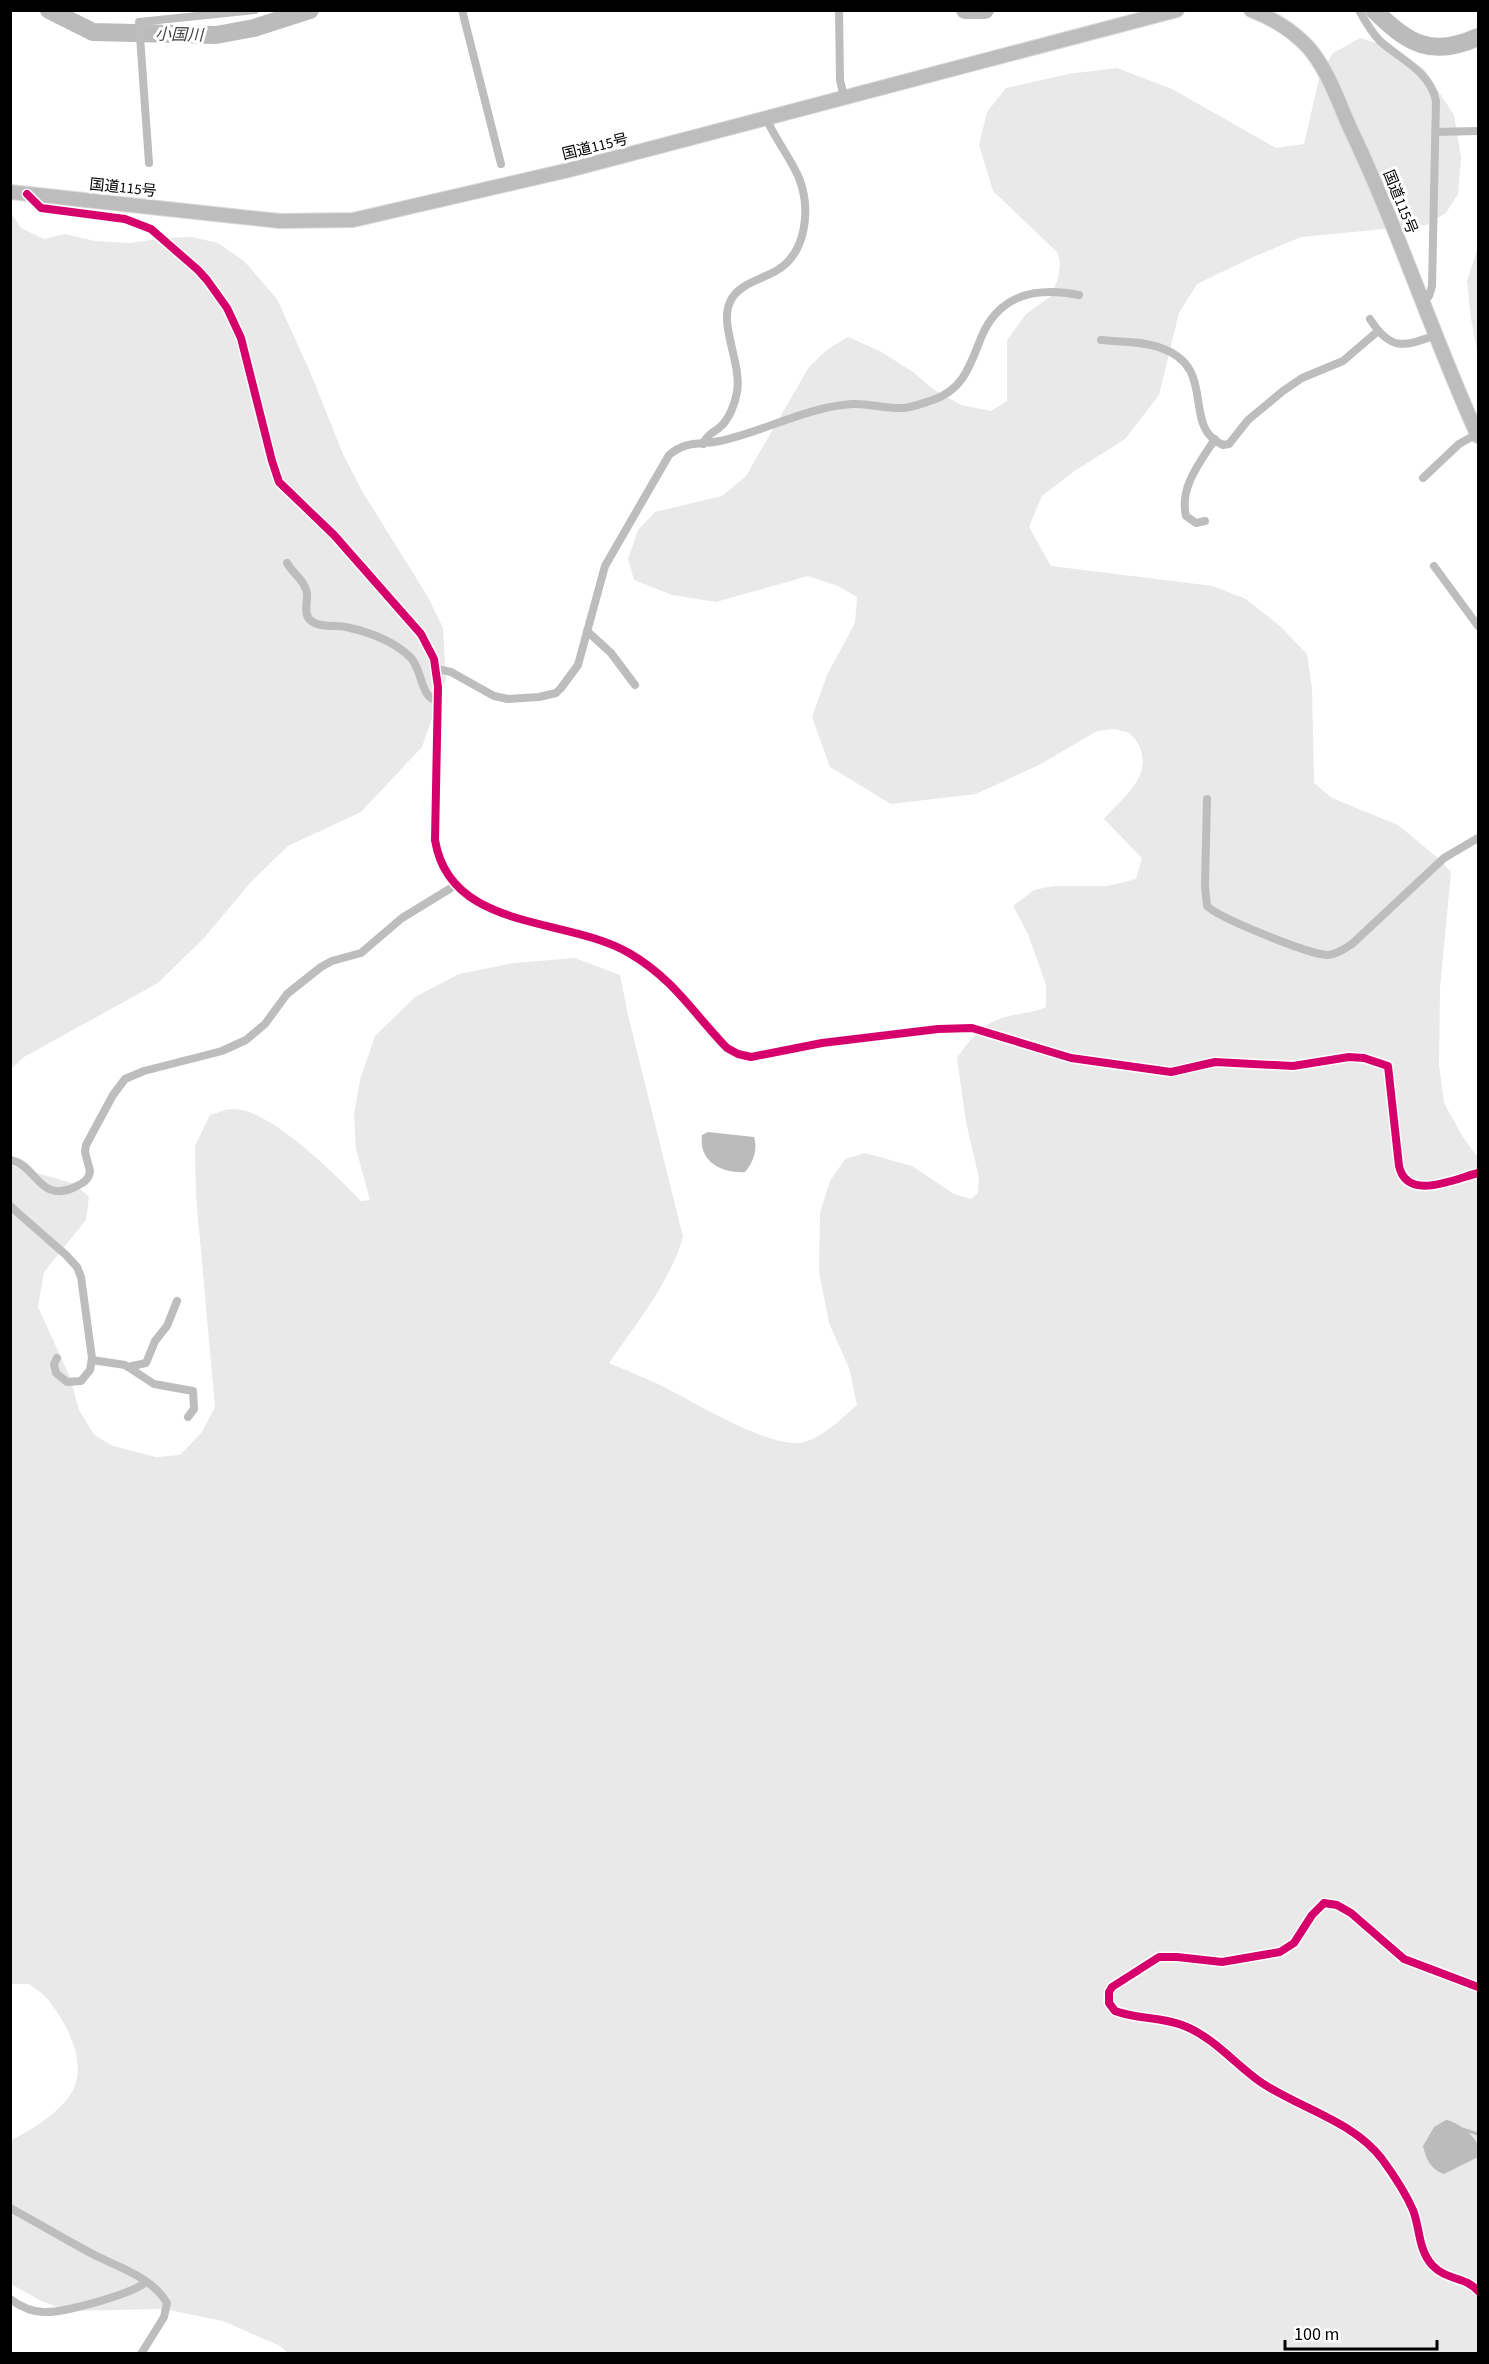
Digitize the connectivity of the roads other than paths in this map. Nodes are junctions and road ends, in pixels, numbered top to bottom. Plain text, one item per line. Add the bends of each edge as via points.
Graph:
1 (255, 10) edge
2 (462, 10) edge
3 (839, 10) edge
4 (1177, 10) edge
5 (1251, 10) edge
6 (1359, 10) edge
7 (1274, 15) edge
8 (844, 98) junction
9 (766, 118) junction
10 (1479, 131) edge
11 (1436, 132) junction
12 (149, 163) dead end
13 (501, 164) dead end
14 (10, 192) edge
15 (27, 194) junction
16 (1079, 295) dead end
17 (1423, 303) junction
18 (1370, 319) dead end
19 (1378, 331) junction
20 (1436, 335) junction
21 (1101, 340) dead end
22 (1478, 433) edge
23 (1215, 439) junction
24 (703, 444) junction
25 (1423, 478) dead end
26 (1205, 521) dead end
27 (287, 562) dead end
28 (1434, 566) dead end
29 (1479, 626) edge
30 (587, 632) junction
31 (437, 669) junction
32 (635, 686) dead end
33 (437, 700) junction
34 (1207, 799) dead end
35 (1479, 838) edge
36 (456, 885) junction
37 (10, 1160) edge
38 (1479, 1173) edge
39 (10, 1206) edge
40 (177, 1301) dead end
41 (57, 1358) dead end
42 (92, 1360) junction
43 (128, 1367) junction
44 (188, 1417) dead end
45 (1479, 1987) edge
46 (10, 2208) edge
47 (146, 2282) junction
48 (1479, 2291) edge
49 (10, 2299) edge
50 (141, 2354) edge

1 - 12 street via 139,22
2 - 13 street
3 - 8 street
4 - 8 highway, 国道115号
5 - 7 highway, 国道115号
6 - 11 street via 1373,34 1425,77 1436,101
7 - 17 highway, 国道115号 via 1309,48 1328,78
8 - 9 highway, 国道115号
9 - 15 highway, 国道115号 via 559,173 353,220 280,221
9 - 24 street via 799,178 805,202 803,231 799,245 783,266 741,288 729,304 727,317 737,364 737,391 731,411
10 - 11 street
11 - 17 street via 1432,286
14 - 15 highway, 国道115号
15 - 31 street via 41,208 125,219 151,229 207,280 227,308 241,338 279,482 334,535 415,625 432,651
16 - 24 street via 1045,291 1007,303 984,331 968,372 937,398 902,408 834,406
17 - 20 highway, 国道115号
18 - 19 street
19 - 20 street via 1393,343 1404,345
19 - 23 street via 1343,362 1302,378 1283,392 1248,420 1229,444 1220,444
20 - 22 highway, 国道115号
21 - 23 street via 1152,345 1175,355 1195,378 1203,426
22 - 25 street via 1459,444
23 - 26 street via 1183,501 1186,516 1196,523
24 - 30 street via 683,445 669,455 605,566
27 - 33 street via 303,583 310,620 362,631 395,645 416,664 426,694
28 - 29 street
30 - 31 street via 578,664 569,679 556,693 539,698 495,696 452,672
30 - 32 street via 610,653
31 - 33 street
33 - 36 street via 435,840 445,871
34 - 35 street via 1207,906 1313,953 1334,954 1352,944 1444,858
36 - 37 street via 402,918 361,953 321,967 287,994 265,1024 246,1040 222,1051 125,1079 86,1145 90,1171 85,1182 67,1190 50,1190 21,1164
36 - 38 street via 493,909 628,952 672,983 727,1048 742,1056 751,1058 822,1043 972,1028 1071,1058 1171,1072 1215,1062 1286,1066 1364,1058 1389,1066 1403,1178 1426,1186
39 - 42 street via 77,1267
40 - 43 street via 168,1326 155,1341 146,1363
41 - 42 street via 56,1373 73,1383 87,1374
42 - 43 street
43 - 44 street via 149,1382 193,1391 194,1408
45 - 48 street via 1404,1959 1350,1913 1324,1903 1294,1943 1280,1952 1222,1962 1159,1958 1113,1987 1108,1996 1115,2012 1195,2031 1260,2081 1341,2126 1370,2147 1395,2178 1413,2210 1421,2245 1432,2265 1443,2274 1471,2283
46 - 47 street
47 - 49 street via 122,2294 45,2312 24,2308
47 - 50 street via 167,2303 164,2317

